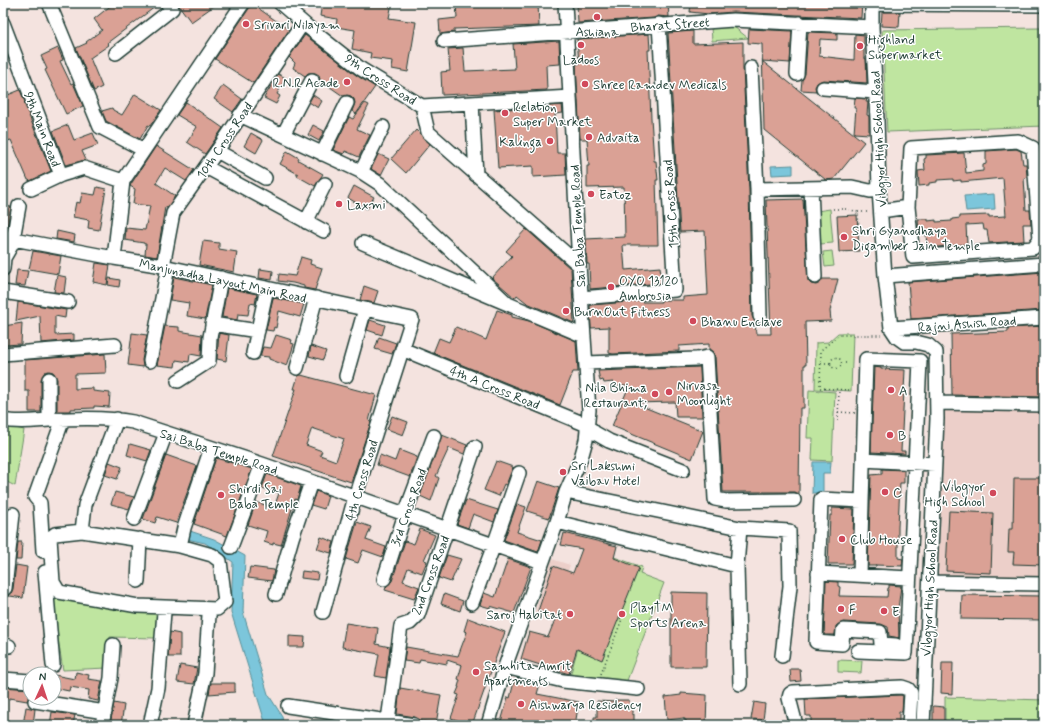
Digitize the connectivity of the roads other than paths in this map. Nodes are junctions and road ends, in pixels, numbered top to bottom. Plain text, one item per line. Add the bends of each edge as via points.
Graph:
1 (49, 3) edge
2 (167, 3) edge
3 (243, 3) edge
4 (280, 3) edge
5 (565, 3) edge
6 (872, 4) edge
7 (977, 4) edge
8 (1044, 5) edge
9 (3, 23) edge
10 (303, 23) junction
11 (800, 23) junction
12 (659, 24) junction
13 (872, 27) junction
14 (566, 32) junction
15 (444, 41) dead end
16 (116, 53) dead end
17 (751, 68) dead end
18 (797, 74) dead end
19 (312, 80) dead end
20 (823, 88) dead end
21 (875, 92) junction
22 (570, 97) junction
23 (347, 103) dead end
24 (472, 103) junction
25 (422, 106) junction
26 (240, 115) junction
27 (383, 128) dead end
28 (283, 135) junction
29 (958, 140) dead end
30 (911, 148) junction
31 (144, 150) junction
32 (218, 151) junction
33 (322, 154) junction
34 (206, 167) junction
35 (361, 172) junction
36 (476, 174) junction
37 (61, 175) junction
38 (265, 178) dead end
39 (123, 181) junction
40 (325, 184) dead end
41 (879, 185) junction
42 (810, 188) junction
43 (31, 189) dead end
44 (757, 189) junction
45 (18, 206) dead end
46 (908, 207) junction
47 (881, 211) junction
48 (306, 222) junction
49 (324, 231) dead end
50 (10, 238) edge
51 (363, 242) dead end
52 (913, 257) junction
53 (114, 258) junction
54 (966, 262) dead end
55 (1044, 264) edge
56 (579, 265) junction
57 (166, 266) junction
58 (3, 269) edge
59 (815, 276) dead end
60 (885, 276) junction
61 (221, 278) junction
62 (267, 288) junction
63 (3, 292) edge
64 (316, 298) junction
65 (581, 298) junction
66 (68, 302) dead end
67 (508, 304) junction
68 (366, 309) junction
69 (760, 316) dead end
70 (1044, 318) edge
71 (212, 324) junction
72 (258, 331) junction
73 (886, 331) junction
74 (584, 336) junction
75 (115, 345) dead end
76 (402, 349) junction
77 (253, 352) dead end
78 (3, 354) edge
79 (150, 361) dead end
80 (586, 363) junction
81 (297, 368) dead end
82 (346, 376) dead end
83 (49, 379) dead end
84 (178, 381) dead end
85 (937, 404) junction
86 (1044, 405) edge
87 (56, 419) junction
88 (117, 419) junction
89 (3, 420) edge
90 (587, 425) junction
91 (166, 433) junction
92 (434, 436) dead end
93 (475, 447) dead end
94 (210, 448) junction
95 (863, 460) junction
96 (914, 463) junction
97 (262, 464) junction
98 (935, 464) junction
99 (683, 470) dead end
100 (519, 472) dead end
101 (311, 482) junction
102 (566, 492) junction
103 (355, 497) junction
104 (794, 500) dead end
105 (862, 501) junction
106 (13, 514) dead end
107 (405, 514) junction
108 (134, 519) dead end
109 (557, 522) junction
110 (740, 528) junction
111 (448, 529) junction
112 (82, 531) junction
113 (140, 539) junction
114 (494, 545) junction
115 (180, 546) junction
116 (231, 547) dead end
117 (542, 562) junction
118 (737, 566) junction
119 (818, 573) junction
120 (860, 575) junction
121 (909, 578) junction
122 (384, 579) dead end
123 (138, 582) dead end
124 (930, 582) junction
125 (1044, 584) edge
126 (3, 590) edge
127 (276, 594) dead end
128 (472, 603) dead end
129 (164, 612) dead end
130 (323, 612) dead end
131 (209, 615) dead end
132 (113, 645) dead end
133 (906, 645) junction
134 (858, 651) dead end
135 (782, 656) dead end
136 (53, 665) dead end
137 (505, 667) junction
138 (3, 680) edge
139 (22, 681) edge
140 (740, 684) dead end
141 (638, 689) dead end
142 (54, 706) edge
143 (288, 706) dead end
144 (103, 719) edge
145 (388, 720) junction
146 (150, 725) edge
147 (194, 725) edge
148 (414, 725) edge
149 (488, 725) edge
150 (796, 725) edge
151 (908, 725) edge
152 (922, 725) edge

1 - 31 street via 100,127
2 - 16 street via 172,9
3 - 31 street
4 - 10 street, 9th Cross Road
5 - 14 street, Sai Baba Temple Road
6 - 7 street
6 - 13 street, Vibgyor High School Road
7 - 8 street
9 - 37 street, 9th Main Road
10 - 25 street, 9th Cross Road via 361,69
10 - 26 street, 10th Cross Road
11 - 12 street, Bharat Street via 733,20
11 - 13 street, Bharat Street
11 - 18 street
12 - 14 street, Bharat Street
12 - 65 street, 15th Cross Road via 675,290
13 - 21 street, Vibgyor High School Road
14 - 15 street, Bharat Street
14 - 22 street, Sai Baba Temple Road
17 - 44 street
19 - 28 street
20 - 21 street
21 - 41 street, Vibgyor High School Road
22 - 24 street, 9th Cross Road
22 - 56 street, Sai Baba Temple Road
23 - 33 street
24 - 25 street, 9th Cross Road
24 - 36 street
25 - 36 street via 428,132
26 - 28 street
26 - 32 street, 10th Cross Road
27 - 35 street
28 - 33 street
29 - 30 street via 911,144
30 - 46 street
30 - 52 street via 1018,141 1033,148 1040,239 1034,248
31 - 39 street
32 - 34 street, 10th Cross Road
32 - 38 street
33 - 35 street
34 - 48 street
34 - 57 street, 10th Cross Road via 173,213
35 - 67 street via 380,184
36 - 56 street
37 - 39 street, 9th Main Road via 84,168
37 - 43 street
39 - 53 street
40 - 48 street
41 - 42 street via 870,190 852,187
41 - 47 street, Vibgyor High School Road
42 - 44 street
42 - 59 street
44 - 69 street
45 - 50 street
46 - 47 street
46 - 52 street
47 - 60 street, Vibgyor High School Road
48 - 49 street
50 - 53 street, Manjunadha Layout Main Road
50 - 58 street
51 - 67 street
52 - 54 street via 914,266
53 - 57 street, Manjunadha Layout Main Road
55 - 60 street
56 - 65 street, Sai Baba Temple Road
57 - 61 street, Manjunadha Layout Main Road
57 - 79 street, 10th Cross Road
60 - 73 street, Vibgyor High School Road
61 - 62 street, Manjunadha Layout Main Road
61 - 71 street
62 - 64 street, Manjunadha Layout Main Road
62 - 72 street
63 - 66 street
64 - 68 street, Manjunadha Layout Main Road
64 - 81 street
65 - 74 street, Sai Baba Temple Road
67 - 74 street
68 - 76 street, Manjunadha Layout Main Road via 412,319
68 - 82 street
70 - 73 street, Rajni Ashish Road
71 - 72 street
71 - 84 street via 209,361
72 - 77 street
73 - 85 street, Vibgyor High School Road via 904,342 928,345 936,352
74 - 80 street, Sai Baba Temple Road
75 - 78 street
76 - 90 street, 4th A Cross Road
76 - 103 street, 4th Cross Road
80 - 90 street, Sai Baba Temple Road via 589,410
80 - 104 street via 707,357 715,499
83 - 87 street
85 - 86 street
85 - 98 street, Vibgyor High School Road
87 - 88 street, Sai Baba Temple Road
87 - 89 street, Sai Baba Temple Road via 14,422
87 - 136 street via 35,497 40,503
88 - 91 street, Sai Baba Temple Road
88 - 112 street via 86,505
90 - 99 street, 4th A Cross Road via 609,441
90 - 102 street, Sai Baba Temple Road via 581,458
91 - 94 street, Sai Baba Temple Road
91 - 108 street
92 - 107 street, 3rd Cross Road
93 - 111 street, 2nd Cross Road
94 - 97 street, Sai Baba Temple Road
94 - 115 street
95 - 96 street
95 - 96 street via 860,412 866,359 920,360
95 - 105 street
96 - 98 street
96 - 121 street
97 - 101 street, Sai Baba Temple Road
97 - 116 street
98 - 124 street, Vibgyor High School Road
100 - 114 street
101 - 103 street, Sai Baba Temple Road
101 - 127 street
102 - 109 street, Sai Baba Temple Road
102 - 110 street
103 - 107 street, Sai Baba Temple Road
103 - 130 street, 4th Cross Road
105 - 119 street via 821,499
105 - 120 street
106 - 126 street via 6,588
107 - 111 street, Sai Baba Temple Road
107 - 122 street, 3rd Cross Road
109 - 117 street, Sai Baba Temple Road
109 - 118 street
110 - 118 street
110 - 135 street via 789,531 790,586
111 - 114 street, Sai Baba Temple Road
111 - 145 street, 2nd Cross Road via 418,615 410,623 401,626
112 - 113 street
112 - 115 street via 54,534 50,538 53,582 59,592 138,606 217,610 225,602 220,561 212,555
113 - 115 street
113 - 123 street
114 - 117 street, Sai Baba Temple Road
114 - 128 street
117 - 137 street, Sai Baba Temple Road
118 - 140 street
119 - 120 street
119 - 133 street via 816,642 842,644 843,630 880,632 881,644
120 - 121 street
121 - 133 street
124 - 125 street
124 - 152 street, Vibgyor High School Road
129 - 146 street via 158,688
131 - 147 street via 206,673
132 - 144 street via 111,678
133 - 134 street via 906,653
137 - 141 street via 563,681
137 - 149 street, Sai Baba Temple Road
138 - 139 street
142 - 144 street
143 - 145 street
145 - 148 street
150 - 151 street via 789,698 793,692 902,687 911,693

